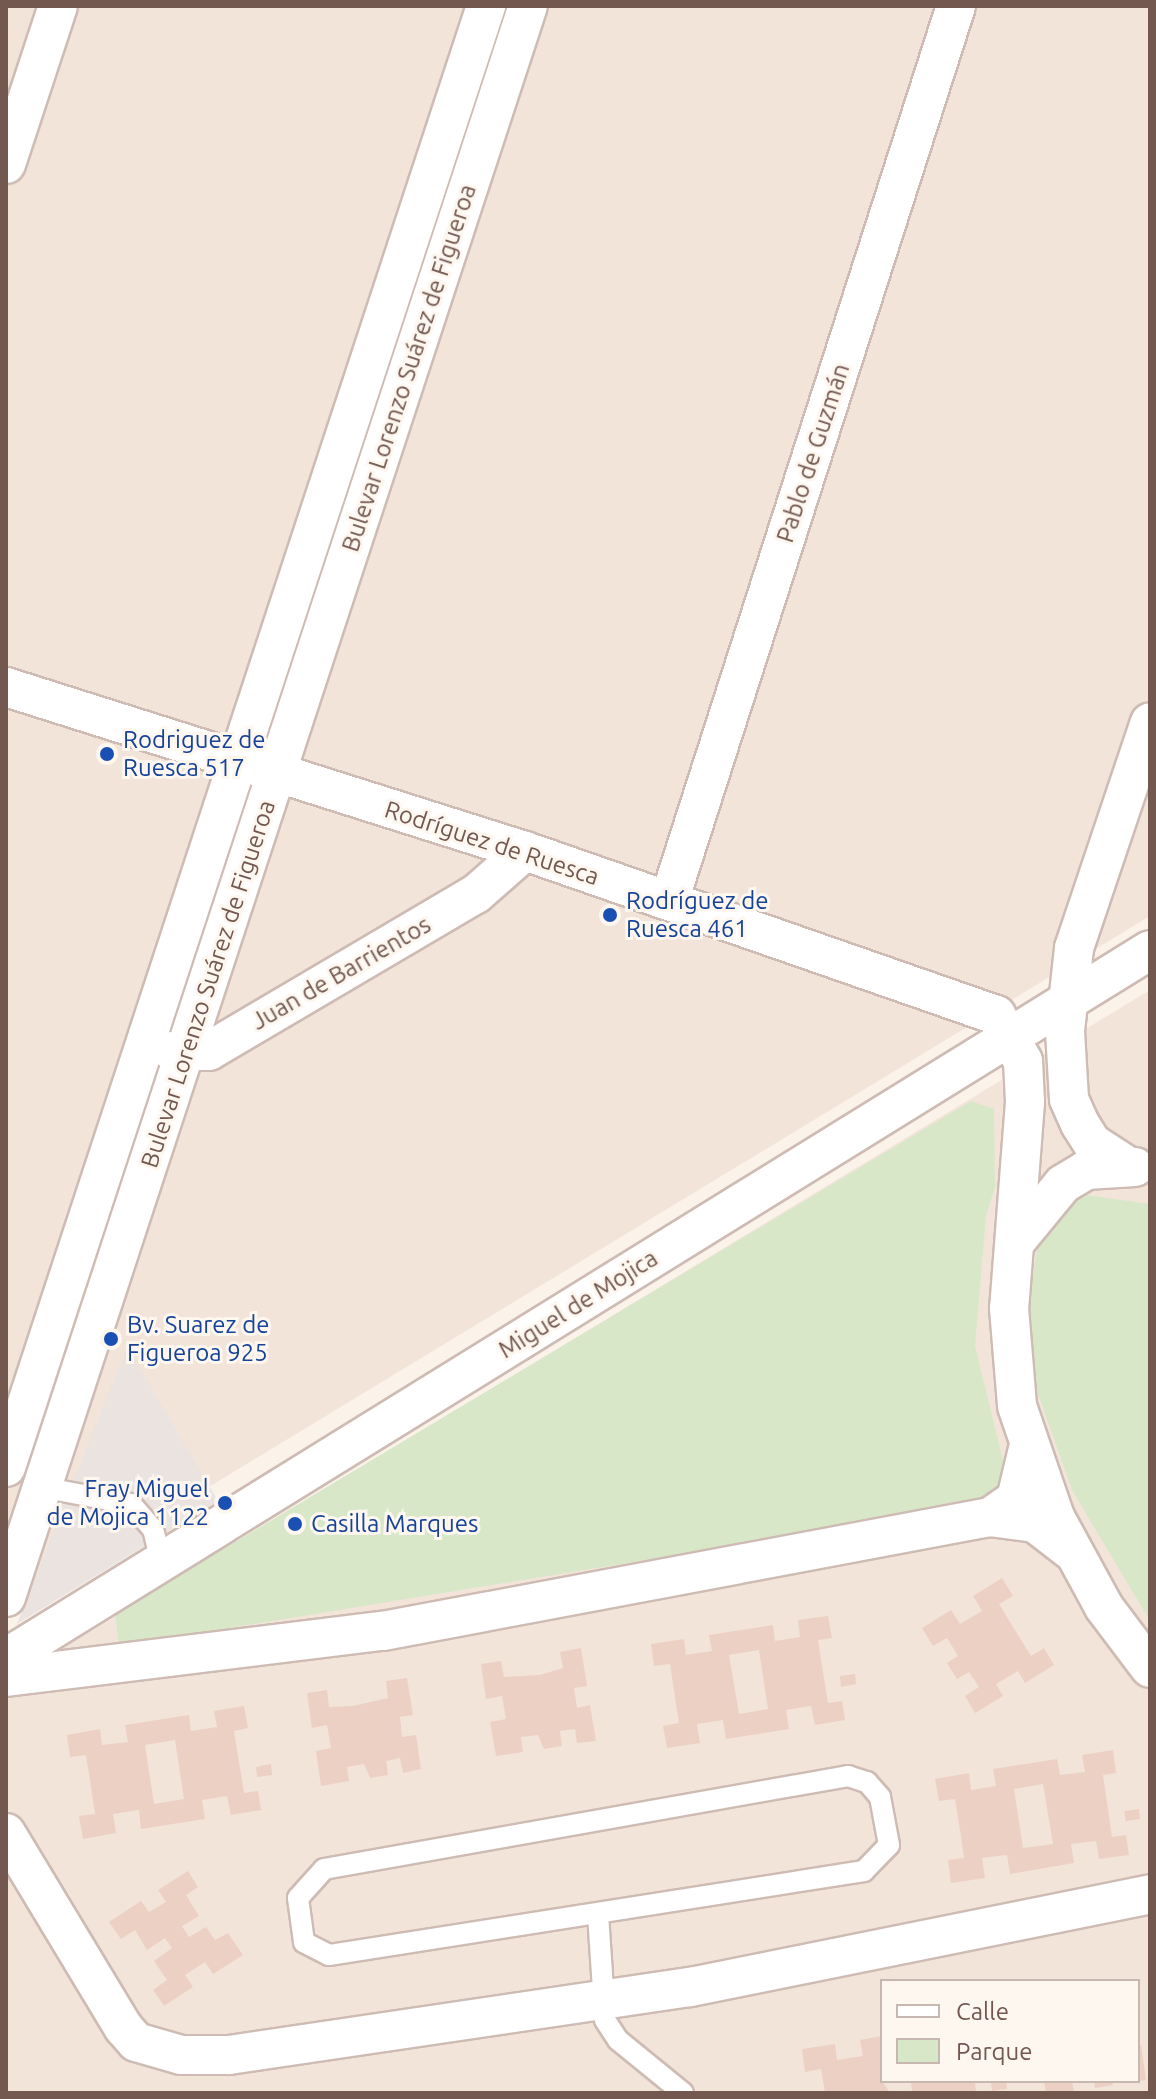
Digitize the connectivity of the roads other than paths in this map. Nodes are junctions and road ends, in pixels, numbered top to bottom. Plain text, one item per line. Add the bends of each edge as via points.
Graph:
1 (58, 6) edge
2 (486, 6) edge
3 (528, 6) edge
4 (956, 6) edge
5 (6, 164) edge
6 (6, 687) edge
7 (1150, 722) edge
8 (235, 762) junction
9 (275, 774) junction
10 (525, 851) junction
11 (669, 901) junction
12 (1150, 950) edge
13 (1067, 1001) junction
14 (1011, 1036) junction
15 (143, 1043) junction
16 (188, 1056) junction
17 (1138, 1168) edge
18 (1015, 1242) junction
19 (1028, 1449) junction
20 (6, 1467) edge
21 (41, 1487) junction
22 (990, 1517) junction
23 (1074, 1553) junction
24 (161, 1562) junction
25 (6, 1597) edge
26 (6, 1658) edge
27 (1150, 1668) edge
28 (6, 1677) edge
29 (6, 1833) edge
30 (1150, 1894) edge
31 (598, 1914) junction
32 (607, 1998) junction
33 (683, 2093) edge

1 - 5 street
2 - 8 street, Bulevar Lorenzo Suárez de Figueroa
3 - 9 street, Bulevar Lorenzo Suárez de Figueroa
4 - 11 street, Pablo de Guzmán
6 - 8 street, Rodríguez de Ruesca
7 - 13 street via 1074,948
8 - 9 street, Rodríguez de Ruesca
8 - 15 street, Bulevar Lorenzo Suárez de Figueroa
9 - 10 street, Rodríguez de Ruesca
9 - 16 street, Bulevar Lorenzo Suárez de Figueroa
10 - 11 street, Rodríguez de Ruesca
10 - 16 street, Juan de Barrientos via 476,894
11 - 14 street, Rodríguez de Ruesca via 976,1005
12 - 13 street, Miguel de Mojica
13 - 14 street, Miguel de Mojica
13 - 17 street via 1069,1099 1092,1143
14 - 18 street via 1023,1061 1025,1102
14 - 24 street, Miguel de Mojica
15 - 16 street
15 - 20 street, Bulevar Lorenzo Suárez de Figueroa
16 - 21 street, Bulevar Lorenzo Suárez de Figueroa
17 - 18 street via 1086,1170 1063,1184
18 - 19 street via 1009,1308
19 - 22 street via 1016,1499
19 - 23 street
21 - 24 lane via 131,1504 153,1529
21 - 25 street, Bulevar Lorenzo Suárez de Figueroa
22 - 23 street via 1035,1523
22 - 28 street via 383,1631
23 - 27 street
24 - 26 street, Miguel de Mojica
29 - 32 street via 123,2027 155,2049 229,2055
30 - 32 street
31 - 31 lane via 864,1871 889,1845 880,1797 867,1782 848,1776 324,1869 298,1898 304,1942 329,1955
31 - 32 lane
32 - 33 lane via 610,2030

